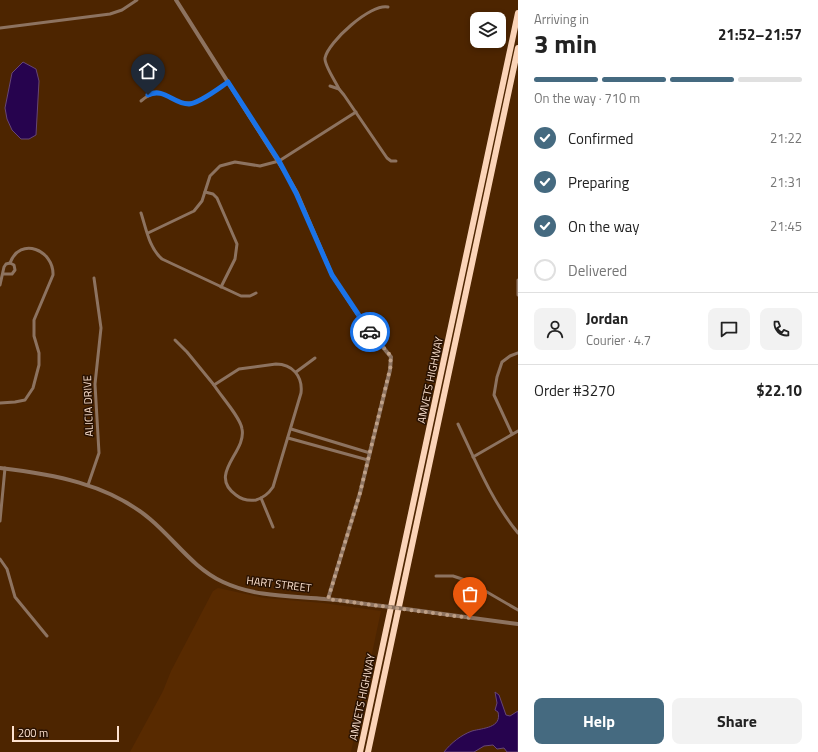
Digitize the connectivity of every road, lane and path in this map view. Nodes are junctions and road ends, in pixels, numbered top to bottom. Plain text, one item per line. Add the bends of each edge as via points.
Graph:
1 (137, 0) edge
2 (176, 0) edge
3 (388, 7) dead end
4 (518, 13) edge
5 (0, 28) edge
6 (518, 48) edge
7 (228, 82) junction
8 (330, 86) dead end
9 (339, 89) junction
10 (141, 101) dead end
11 (356, 112) junction
12 (279, 161) junction
13 (396, 161) dead end
14 (205, 192) junction
15 (141, 213) dead end
16 (148, 233) junction
17 (10, 263) junction
18 (3, 274) junction
19 (94, 278) dead end
20 (518, 280) edge
21 (0, 285) edge
22 (221, 287) junction
23 (256, 293) dead end
24 (518, 295) edge
25 (175, 340) dead end
26 (518, 353) edge
27 (315, 358) dead end
28 (296, 372) junction
29 (214, 385) junction
30 (0, 403) edge
31 (458, 424) dead end
32 (291, 429) junction
33 (518, 432) edge
34 (512, 434) junction
35 (288, 438) junction
36 (370, 453) junction
37 (473, 456) junction
38 (368, 460) junction
39 (2, 468) edge
40 (88, 485) junction
41 (260, 498) junction
42 (0, 522) edge
43 (273, 527) dead end
44 (518, 533) edge
45 (0, 559) edge
46 (436, 576) dead end
47 (328, 599) junction
48 (518, 610) edge
49 (518, 624) edge
50 (48, 636) dead end
51 (360, 752) edge
52 (368, 752) edge

1 - 5 street via 110,14
2 - 7 street
3 - 9 street via 380,6 350,24 327,54 326,63
4 - 51 highway, AMVETS HIGHWAY
6 - 52 highway, AMVETS HIGHWAY
7 - 10 street via 191,104 156,92
7 - 12 street
8 - 9 street
9 - 11 street
11 - 12 street
11 - 13 street via 387,158
12 - 14 street via 260,166 235,162 224,164 207,181
12 - 36 street via 332,275 391,359
14 - 16 street via 194,211
14 - 22 street via 217,198 237,244 235,259
15 - 16 street
16 - 22 street via 154,250 162,258
17 - 18 street via 5,266
17 - 18 street via 15,267 15,272 10,275
17 - 30 street via 18,251 25,248 41,251 52,267 53,275 34,320 39,362 33,388 25,400
18 - 21 street
19 - 40 street, ALICIA DRIVE via 101,328 95,384 99,453
20 - 24 street
22 - 23 street via 243,297
25 - 29 street
26 - 34 street via 502,362 494,395
27 - 28 street
28 - 29 street via 281,364 245,368
28 - 32 street via 301,382 301,390
29 - 41 street via 238,418 243,430 241,444 226,469 227,484 241,498
31 - 37 street
32 - 35 street
32 - 36 street
33 - 34 street
34 - 37 street
35 - 38 street
35 - 41 street via 273,487
36 - 38 street
37 - 44 street via 494,498
38 - 47 street
39 - 40 street, HART STREET via 55,476
39 - 42 street
40 - 47 street, HART STREET via 118,498 143,513 202,569 225,583 258,593
41 - 43 street
45 - 50 street via 7,569 15,597
46 - 48 street via 453,576 468,581
47 - 49 street, HART STREET, bridge

